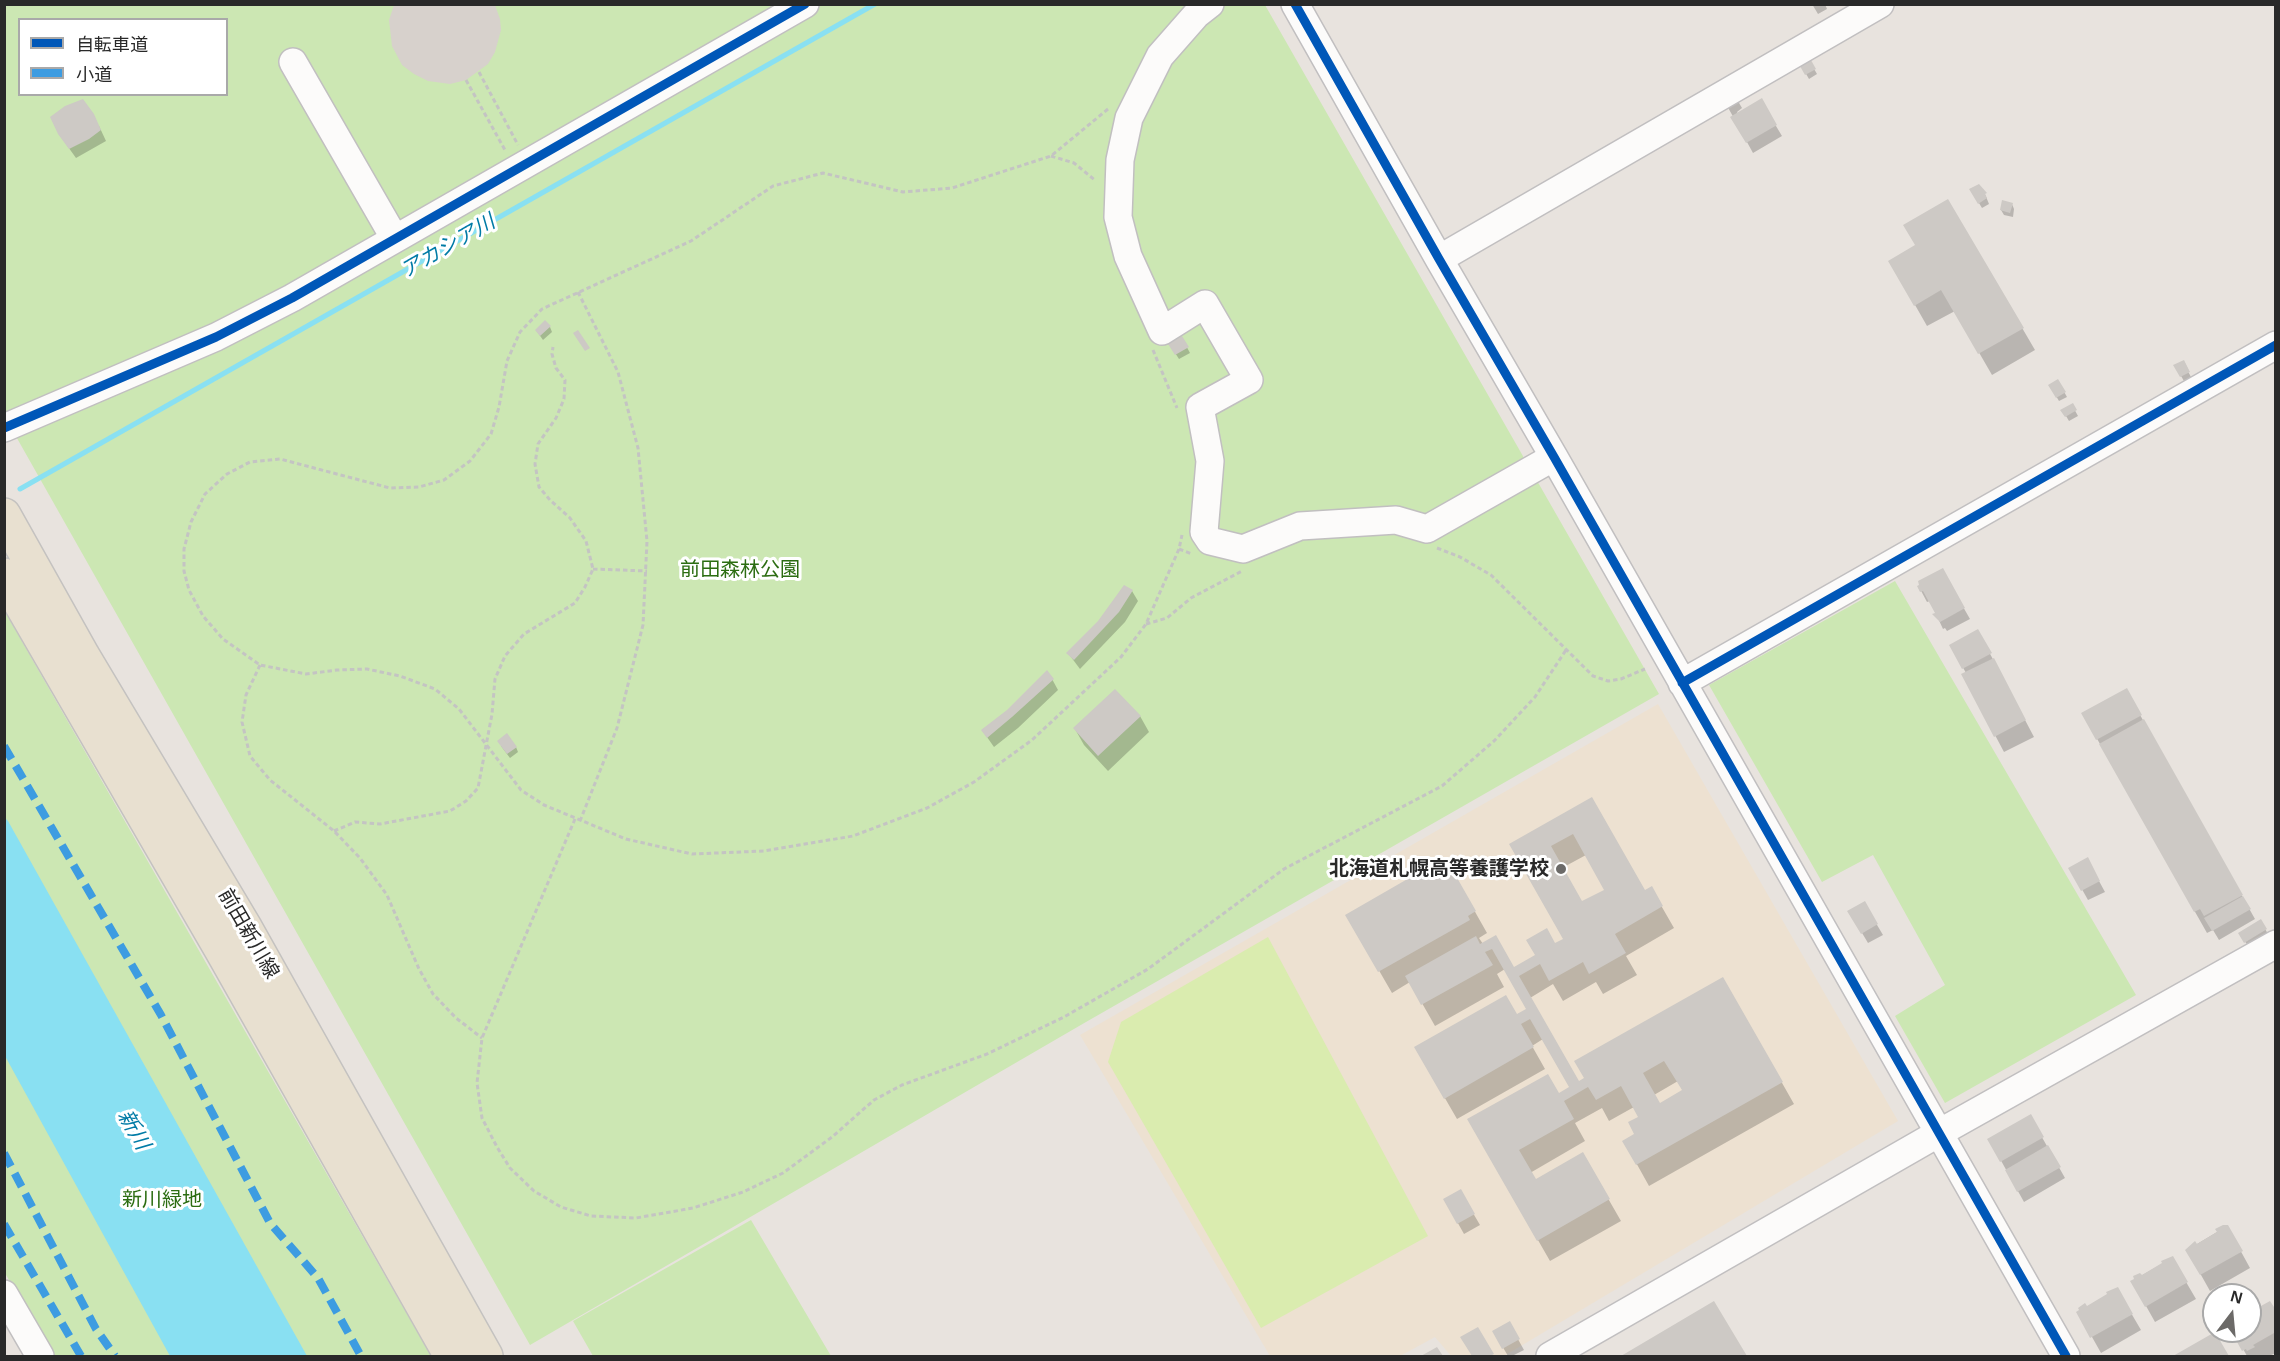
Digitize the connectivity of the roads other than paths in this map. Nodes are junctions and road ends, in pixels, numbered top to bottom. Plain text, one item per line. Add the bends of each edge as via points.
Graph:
1 (805, 4) edge
2 (1210, 4) edge
3 (1295, 4) edge
4 (1880, 4) edge
5 (292, 62) dead end
6 (395, 239) junction
7 (1439, 259) junction
8 (2276, 345) edge
9 (4, 428) edge
10 (1554, 457) junction
11 (4, 515) edge
12 (4, 575) edge
13 (1682, 683) junction
14 (2276, 944) edge
15 (1939, 1133) junction
16 (4, 1294) edge
17 (40, 1356) edge
18 (451, 1356) edge
19 (486, 1356) edge
20 (1550, 1356) edge
21 (2066, 1356) edge

1 - 6 street
2 - 10 street via 1160,56 1129,118 1119,160 1118,217 1128,256 1162,331 1205,304 1249,380 1200,407 1210,461 1204,532 1210,542 1243,549 1300,526 1396,520 1427,529
3 - 7 street
4 - 7 street
5 - 6 street
6 - 9 street via 216,337
7 - 10 street
8 - 13 street
10 - 13 street
11 - 19 main road, 前田新川線 via 246,929
12 - 18 main road, 前田新川線
13 - 15 street
14 - 15 street
15 - 20 street
15 - 21 street
16 - 17 street

